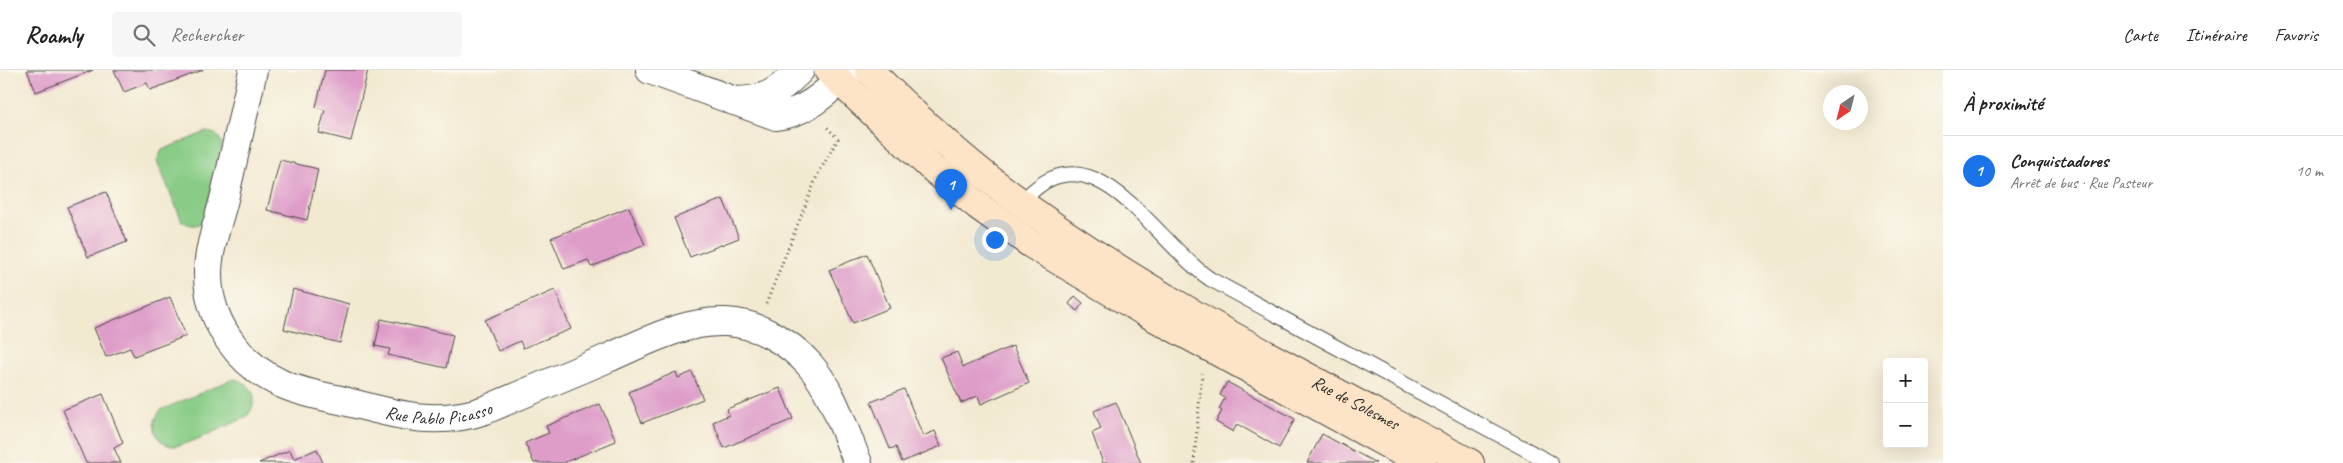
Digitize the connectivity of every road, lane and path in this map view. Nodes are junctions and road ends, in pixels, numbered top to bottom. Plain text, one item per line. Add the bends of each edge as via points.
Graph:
1 (253, 70) edge
2 (650, 70) edge
3 (800, 70) edge
4 (869, 70) edge
5 (839, 74) edge
6 (734, 101) junction
7 (807, 107) junction
8 (1021, 203) junction
9 (1004, 225) junction
10 (756, 329) junction
11 (1205, 345) junction
12 (1238, 352) junction
13 (858, 463) edge
14 (1194, 463) edge
15 (1422, 463) edge
16 (1470, 463) edge
17 (1551, 463) edge

1 - 10 street, Rue Pablo Picasso via 211,256 209,287 216,317 232,344 261,372 283,385 406,416 439,420 485,410 674,330 710,322 728,322
2 - 6 street
3 - 6 street via 773,94 751,101
4 - 8 main road via 937,136
5 - 7 street
5 - 9 main road via 909,148
6 - 7 street via 776,116
7 - 10 path via 838,139 817,176
8 - 9 lane
8 - 12 main road
8 - 17 lane via 1040,185 1065,174 1096,180 1134,205 1184,259 1210,279
9 - 11 main road via 1082,276
10 - 13 street, Rue Pablo Picasso via 776,338 809,364 829,394
11 - 12 main road
11 - 14 path
12 - 15 main road, Rue de Solesmes
12 - 16 main road, Rue de Solesmes

